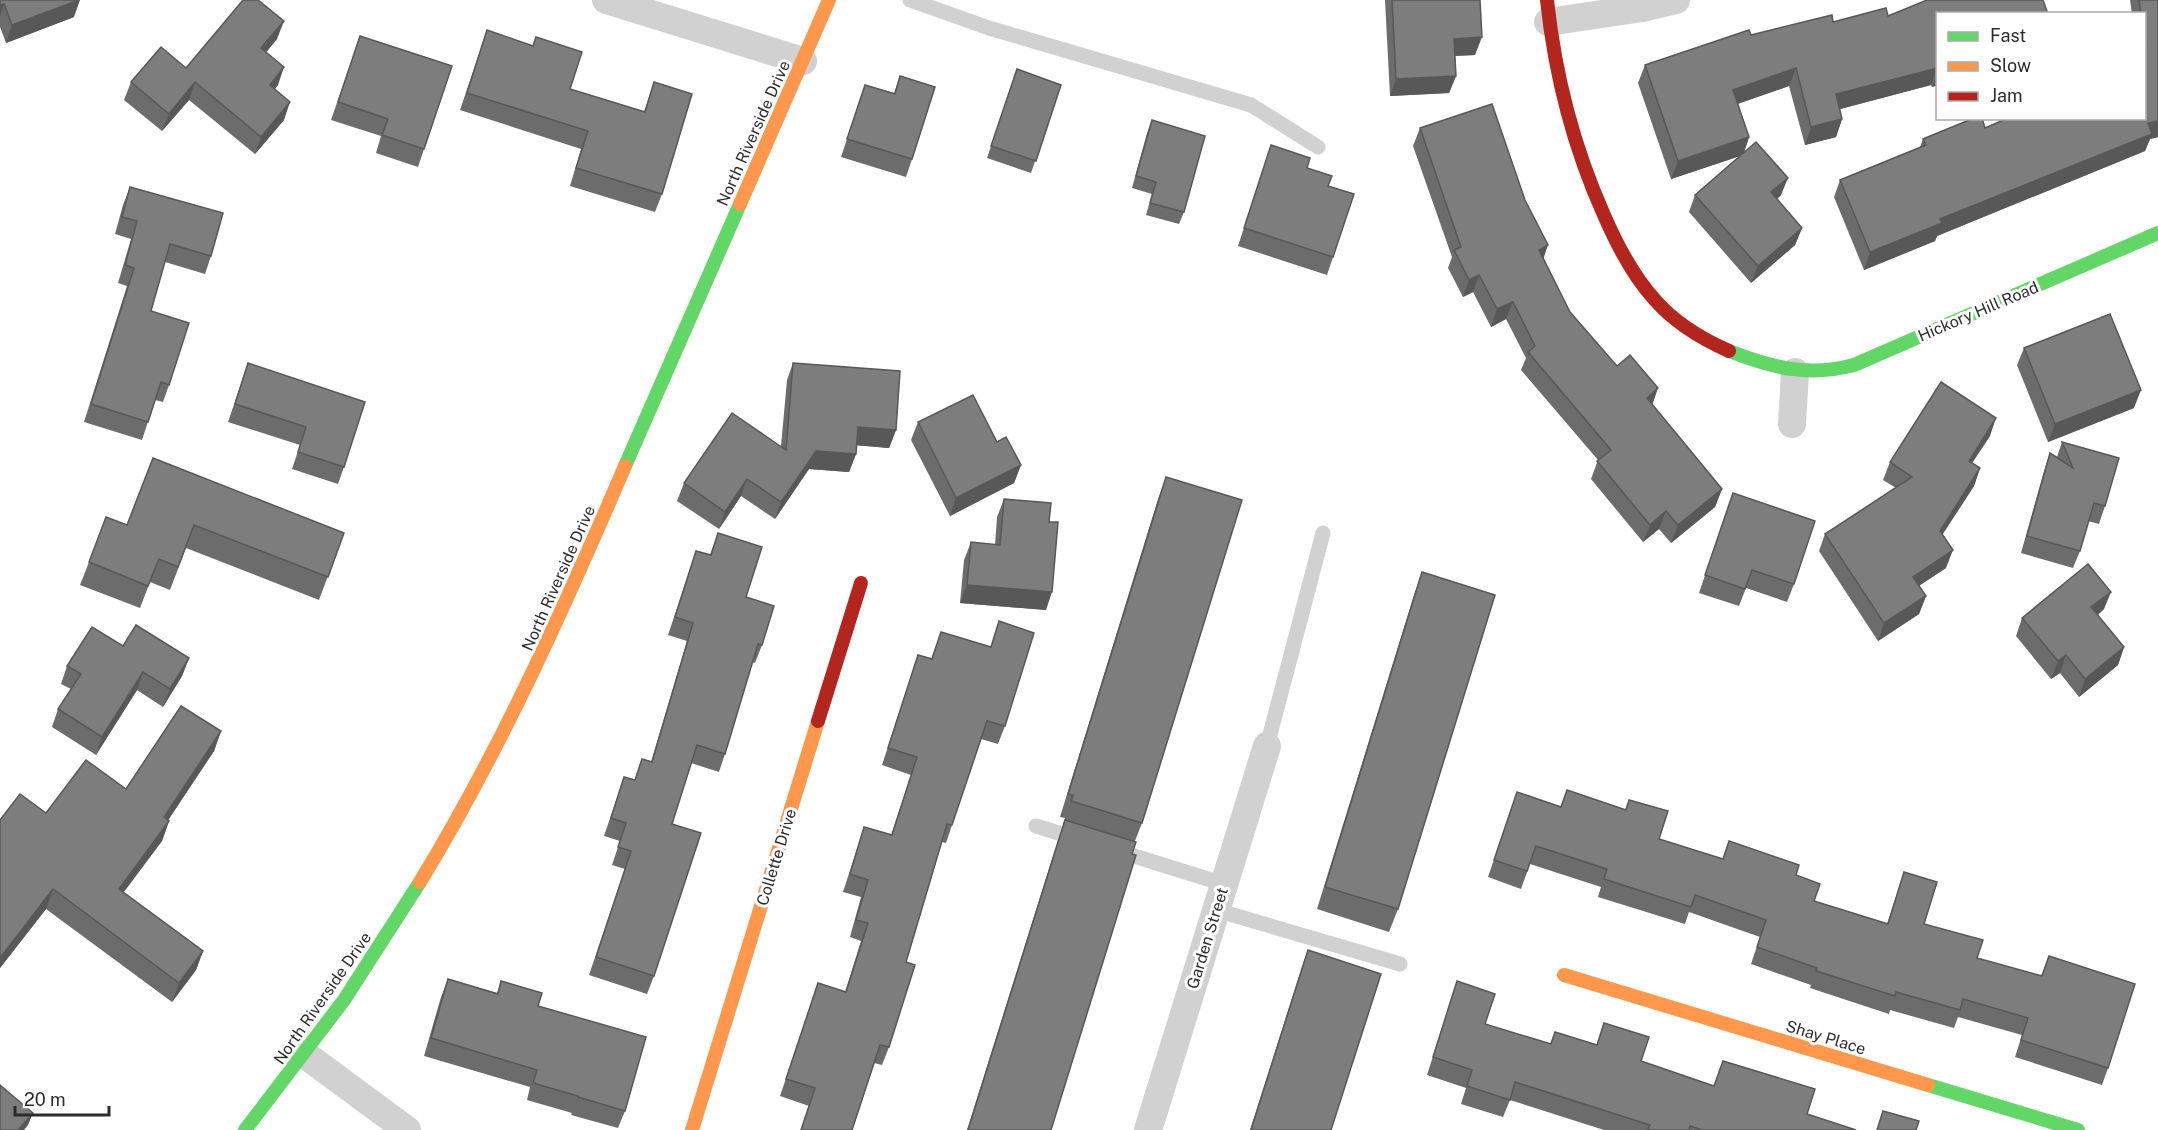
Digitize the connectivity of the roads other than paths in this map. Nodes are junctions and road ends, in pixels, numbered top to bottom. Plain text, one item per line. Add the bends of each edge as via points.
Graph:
1 (606, 0) edge
2 (829, 0) edge
3 (910, 0) edge
4 (1676, 0) edge
5 (1547, 11) edge
6 (803, 61) junction
7 (1318, 147) dead end
8 (2155, 242) edge
9 (1795, 372) junction
10 (1792, 424) dead end
11 (1323, 533) dead end
12 (861, 584) dead end
13 (1267, 746) joint
14 (1036, 826) dead end
15 (1220, 897) junction
16 (1400, 964) dead end
17 (1564, 975) dead end
18 (304, 1054) junction
19 (244, 1130) edge
20 (407, 1130) edge
21 (692, 1130) edge
22 (1148, 1130) edge
23 (2078, 1130) edge

1 - 6 street
2 - 6 street, North Riverside Drive
3 - 7 lane via 989,28 1251,105
4 - 5 street via 1643,8
5 - 9 street, Hickory Hill Road via 1567,114 1590,186 1623,254 1648,293 1703,340 1725,351
6 - 18 street, North Riverside Drive via 549,640 486,767 422,880
8 - 9 street, Hickory Hill Road via 1899,345 1867,362 1844,369
9 - 10 street
11 - 13 lane
12 - 21 street, Collette Drive
13 - 15 street, Garden Street
14 - 15 lane via 1097,845
15 - 16 lane
15 - 22 street, Garden Street
17 - 23 street, Shay Place
18 - 19 street, North Riverside Drive
18 - 20 street

